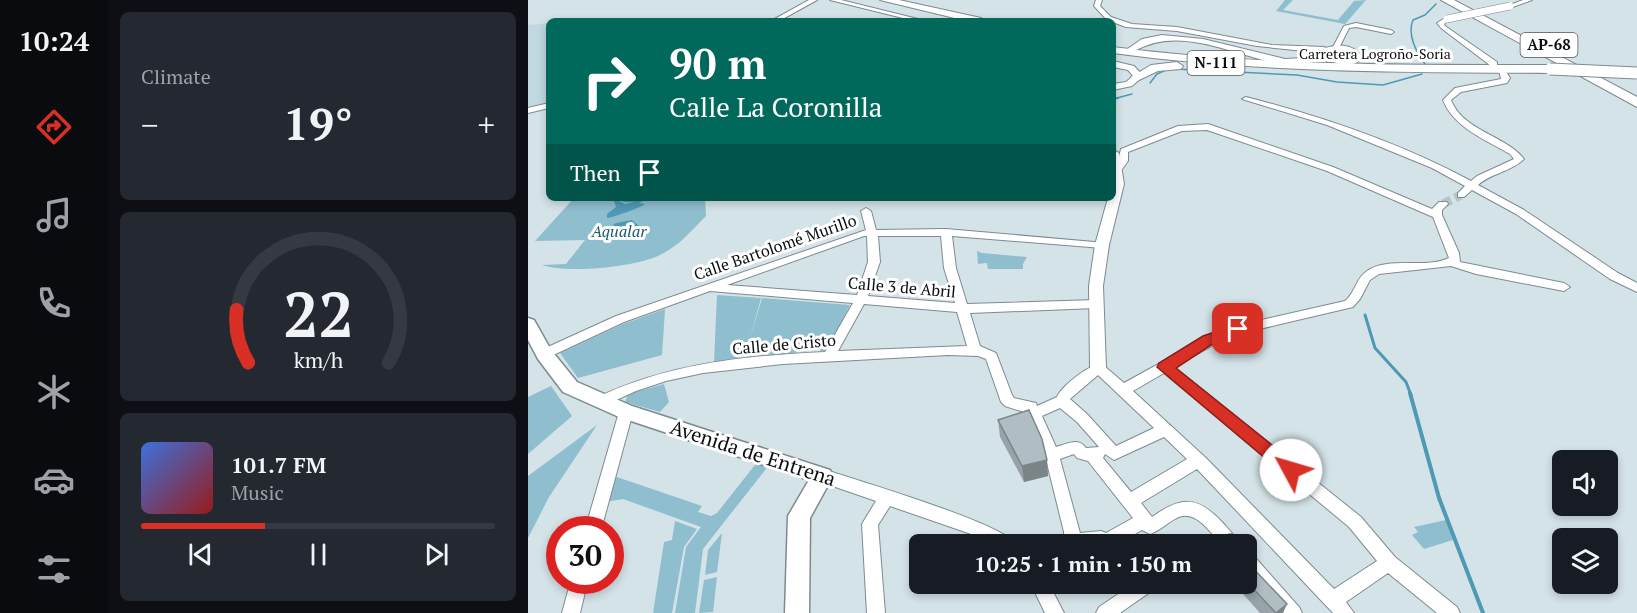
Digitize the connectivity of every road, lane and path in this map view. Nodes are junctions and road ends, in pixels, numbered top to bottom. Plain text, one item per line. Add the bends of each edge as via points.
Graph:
1 (814, 0) edge
2 (833, 0) edge
3 (885, 0) edge
4 (1099, 0) edge
5 (1446, 0) edge
6 (1461, 0) edge
7 (1530, 0) edge
8 (780, 18) edge
9 (910, 18) edge
10 (967, 18) edge
11 (1108, 18) edge
12 (1116, 22) edge
13 (1391, 32) dead end
14 (1337, 47) junction
15 (1323, 54) junction
16 (1358, 55) junction
17 (1120, 57) edge
18 (1489, 66) junction
19 (1358, 70) junction
20 (1502, 72) dead end
21 (1580, 73) junction
22 (1637, 73) edge
23 (1137, 78) junction
24 (1116, 86) edge
25 (1637, 93) edge
26 (1246, 99) dead end
27 (1637, 104) edge
28 (546, 106) edge
29 (1637, 110) edge
30 (528, 111) edge
31 (1116, 166) edge
32 (1117, 170) junction
33 (1472, 185) junction
34 (1116, 192) edge
35 (1461, 195) tunnel mouth
36 (1113, 201) edge
37 (866, 211) dead end
38 (873, 232) junction
39 (946, 232) junction
40 (1102, 244) junction
41 (1452, 263) junction
42 (1564, 287) dead end
43 (706, 288) junction
44 (1637, 288) edge
45 (859, 300) junction
46 (1096, 304) junction
47 (961, 308) junction
48 (528, 324) edge
49 (975, 351) junction
50 (544, 354) junction
51 (829, 356) junction
52 (1165, 367) junction
53 (1098, 368) junction
54 (1124, 390) junction
55 (1062, 401) junction
56 (601, 402) junction
57 (626, 412) junction
58 (1035, 416) junction
59 (1166, 430) junction
60 (1108, 449) junction
61 (1052, 455) junction
62 (1092, 455) junction
63 (1198, 460) junction
64 (823, 476) junction
65 (887, 497) junction
66 (1129, 502) junction
67 (597, 516) edge
68 (1147, 524) junction
69 (988, 534) edge
70 (1071, 534) edge
71 (1127, 534) edge
72 (1221, 534) edge
73 (1389, 562) junction
74 (1257, 572) edge
75 (576, 594) edge
76 (1046, 594) edge
77 (1133, 594) edge
78 (1333, 600) junction
79 (1291, 611) edge
80 (571, 613) edge
81 (797, 613) edge
82 (876, 613) edge
83 (1055, 613) edge
84 (1105, 613) edge
85 (1345, 613) edge
86 (1450, 613) edge

1 - 8 street
2 - 9 street
3 - 10 highway
4 - 11 street via 1100,13
5 - 21 highway, AP-68
6 - 25 highway, AP-68
7 - 18 street, bridge via 1440,23
12 - 15 street
13 - 14 street via 1356,25 1346,27
14 - 15 street
14 - 16 street
15 - 16 street via 1349,62
15 - 17 street via 1304,63 1284,62 1172,37 1150,39
16 - 18 highway via 1389,66
17 - 19 highway, Carretera Logroño-Soria / N-111
17 - 23 street
18 - 19 highway, Carretera Logroño-Soria / N-111
18 - 22 highway, Carretera Logroño-Soria / N-111, bridge
19 - 23 highway via 1170,66 1147,70
20 - 33 street via 1504,81 1458,90 1447,100 1468,126 1519,159
21 - 27 highway, AP-68
21 - 29 highway
23 - 24 street
26 - 33 street via 1383,143
28 - 30 street
31 - 32 street
32 - 34 street
32 - 41 street via 1124,151 1181,128 1208,127 1440,209 1454,253
33 - 35 street
33 - 44 street
36 - 40 street
37 - 38 street
38 - 39 street, Calle Bartolomé Murillo
38 - 43 street, Calle Bartolomé Murillo via 857,234
38 - 45 street via 873,266
39 - 40 street, Calle Bartolomé Murillo
39 - 47 street via 950,268
40 - 46 street
41 - 42 street
41 - 52 street via 1379,270 1366,277 1357,297 1349,304 1226,332
43 - 45 street, Calle 3 de Abril
43 - 50 street, Calle Bartolomé Murillo via 620,319
45 - 47 street, Calle 3 de Abril
45 - 51 street
46 - 47 street, Calle 3 de Abril
46 - 53 street
47 - 49 street
48 - 50 main road, Avenida de Entrena
49 - 51 street, Calle de Cristo
49 - 58 street via 991,356 1006,398 1031,407
50 - 56 main road, Avenida de Entrena via 563,382
51 - 56 street, Calle de Cristo via 686,373 624,390
52 - 54 street
52 - 73 street via 1360,527
53 - 54 street
53 - 55 street via 1065,394
54 - 59 street
55 - 58 street
55 - 60 street
56 - 57 main road, Avenida de Entrena
57 - 64 main road, Avenida de Entrena
57 - 67 street
58 - 61 street
59 - 60 street via 1114,454
59 - 63 street
60 - 62 street
61 - 62 street via 1077,447 1082,454
61 - 70 street
62 - 66 street
63 - 66 street
63 - 78 street
64 - 65 street, Avenida de Entrena
64 - 81 main road via 799,516
65 - 69 street, Avenida de Entrena
65 - 82 street via 870,524
66 - 68 street
68 - 71 street
68 - 72 street via 1191,508
73 - 78 street
73 - 86 street
74 - 79 street
75 - 80 street
76 - 83 street
77 - 84 street
78 - 85 street

